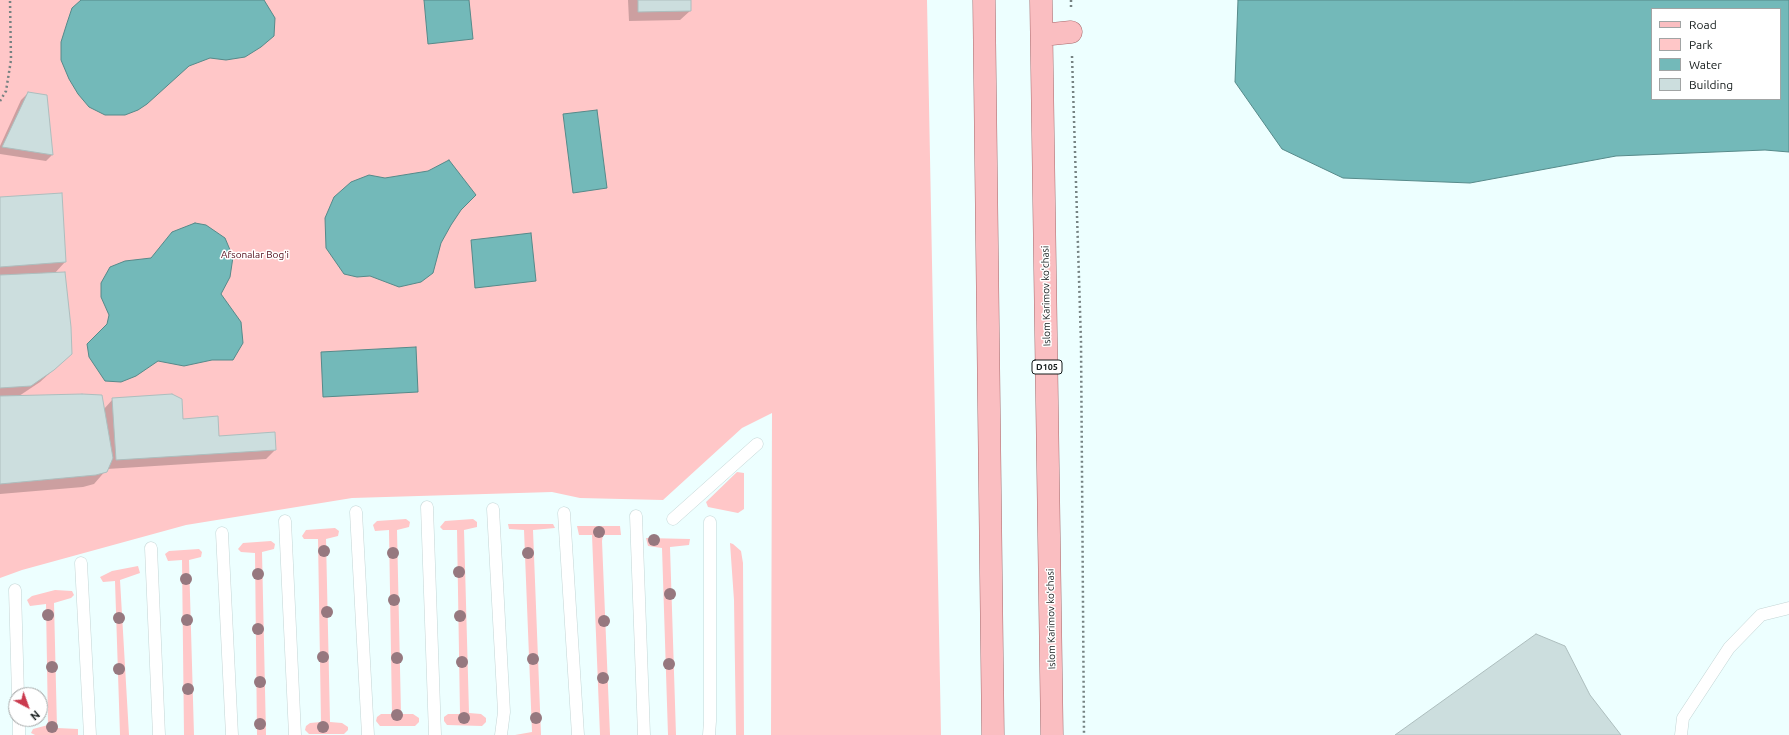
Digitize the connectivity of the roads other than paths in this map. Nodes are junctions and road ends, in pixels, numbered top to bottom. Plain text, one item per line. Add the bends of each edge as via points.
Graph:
1 (984, 0) edge
2 (1041, 0) edge
3 (1071, 32) road end
4 (1042, 35) junction
5 (757, 444) dead end
6 (427, 507) dead end
7 (493, 509) dead end
8 (356, 512) dead end
9 (564, 513) dead end
10 (636, 516) dead end
11 (673, 519) dead end
12 (285, 520) dead end
13 (710, 522) dead end
14 (222, 533) dead end
15 (151, 548) dead end
16 (81, 563) dead end
17 (16, 590) dead end
18 (1789, 608) edge
19 (18, 687) edge
20 (90, 735) edge
21 (159, 735) edge
22 (232, 735) edge
23 (295, 735) edge
24 (368, 735) edge
25 (435, 735) edge
26 (501, 735) edge
27 (578, 735) edge
28 (644, 735) edge
29 (709, 735) edge
30 (993, 735) edge
31 (1052, 735) edge
32 (1681, 735) edge

1 - 30 main road
2 - 4 main road, Islom Karimov koʻchasi / D105
3 - 4 main road
4 - 31 main road, Islom Karimov koʻchasi / D105
5 - 11 lane
6 - 25 lane
7 - 26 lane via 504,712
8 - 24 lane
9 - 27 lane
10 - 28 lane
12 - 23 lane
13 - 29 lane
14 - 22 lane
15 - 21 lane
16 - 20 lane
17 - 19 lane
18 - 32 lane via 1761,615 1729,648 1683,718

